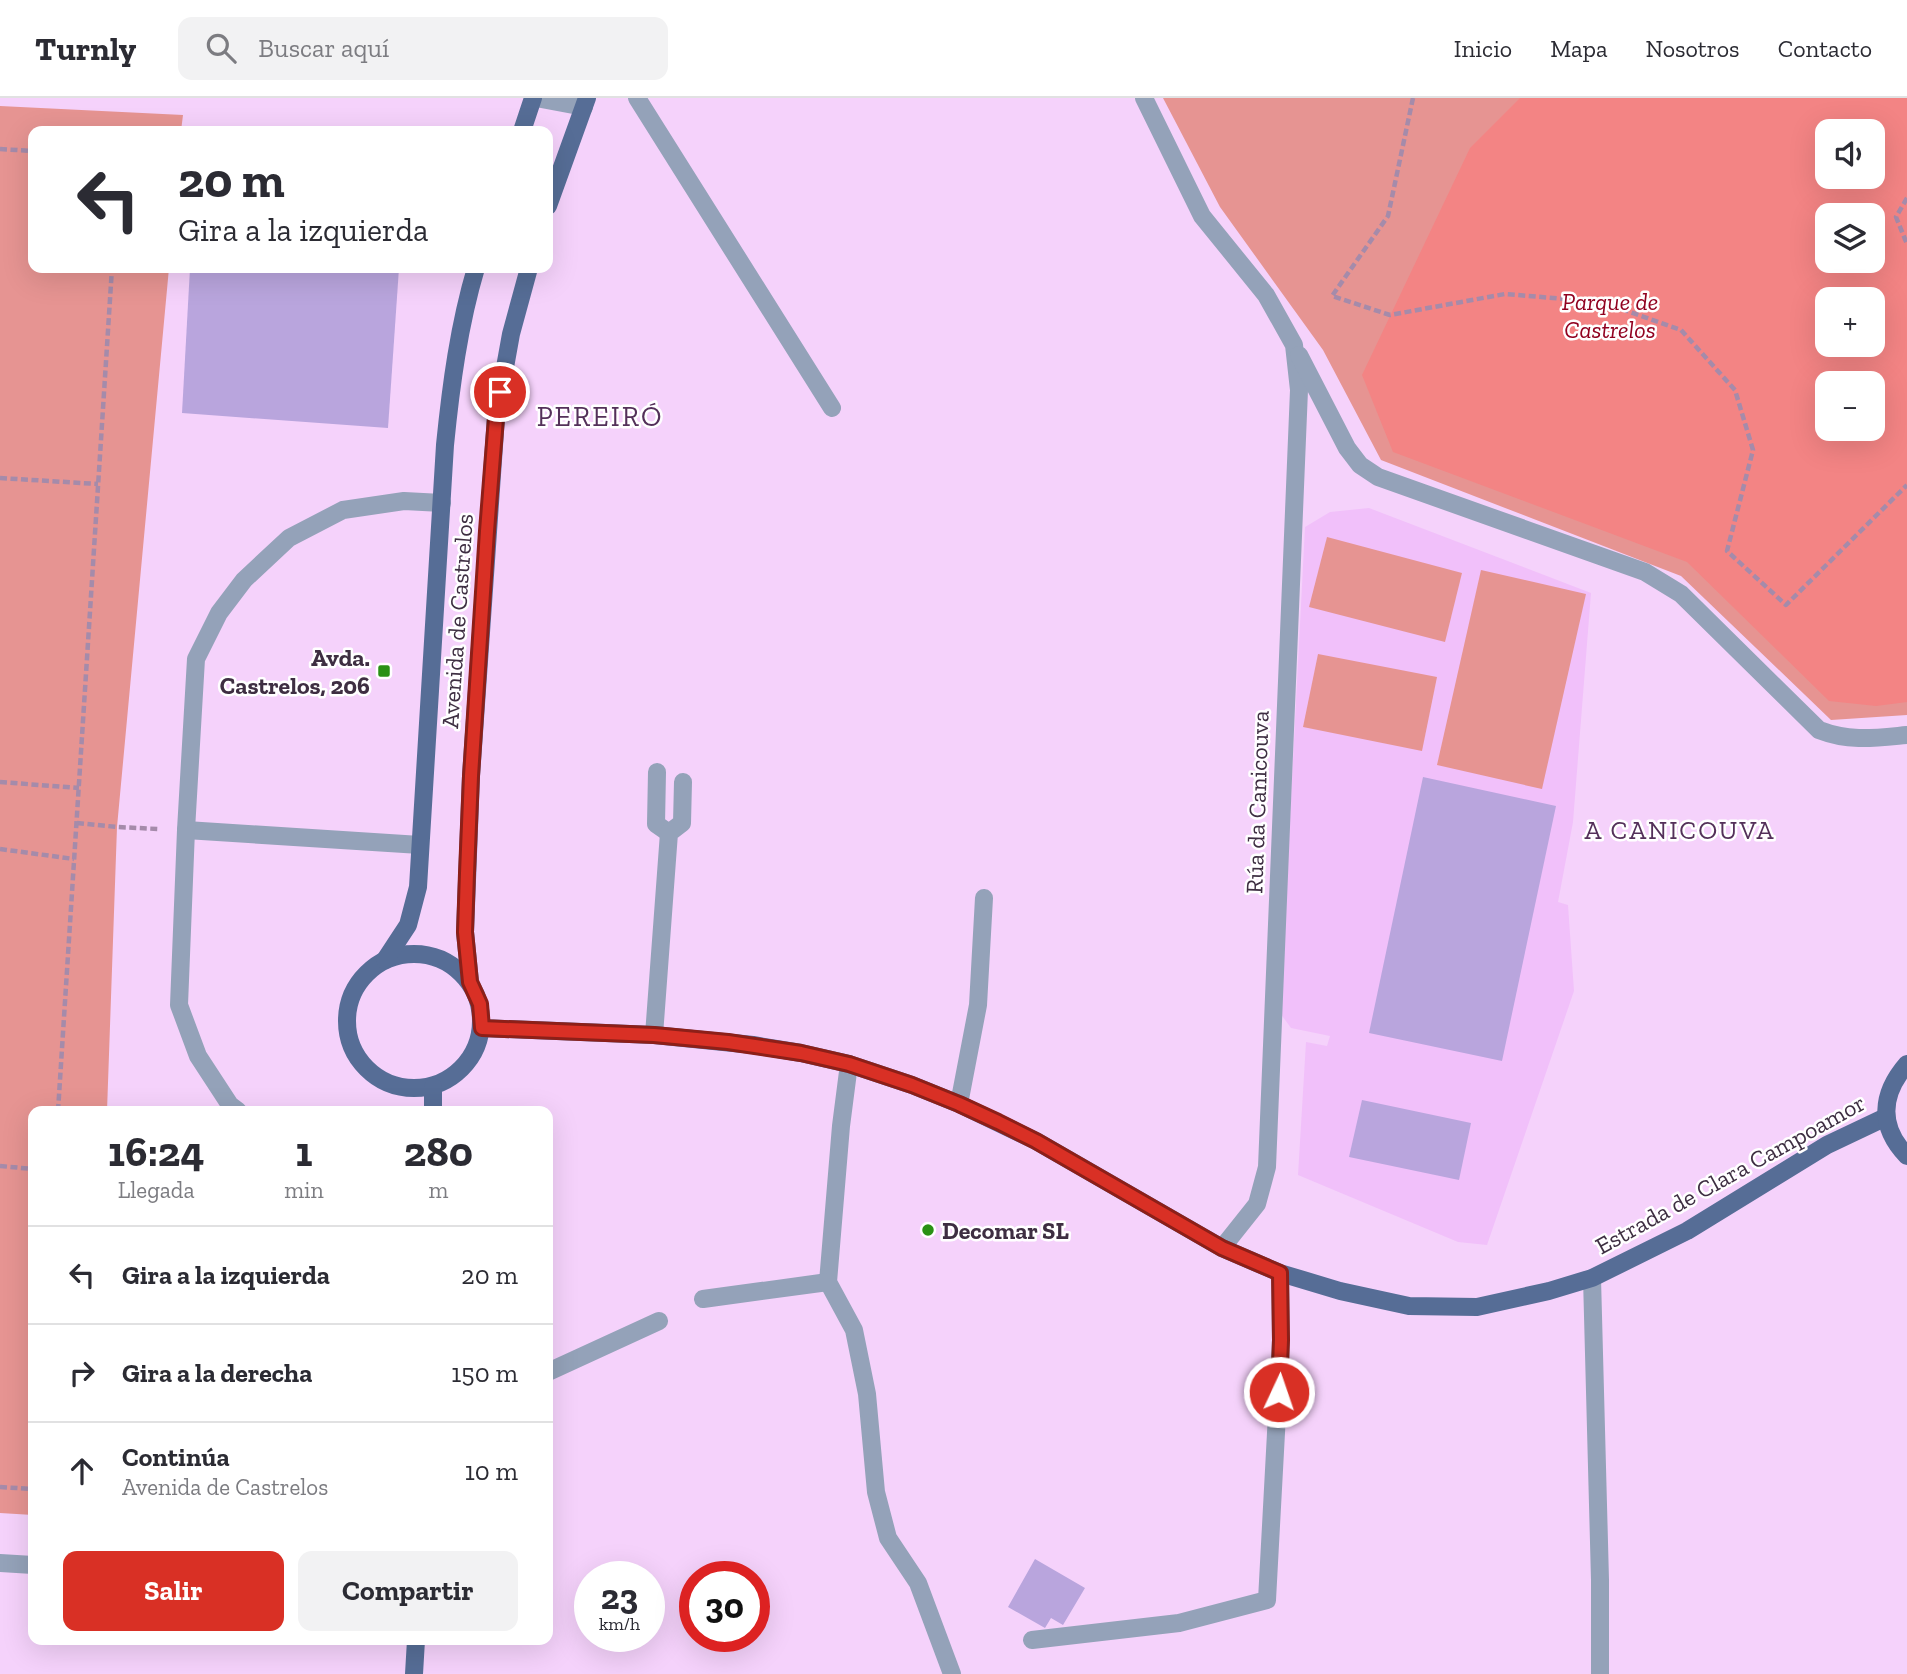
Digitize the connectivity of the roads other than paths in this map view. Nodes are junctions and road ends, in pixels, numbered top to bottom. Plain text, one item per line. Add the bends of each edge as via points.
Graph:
1 (535, 98) edge
2 (637, 98) edge
3 (1144, 98) edge
4 (585, 102) edge
5 (524, 126) edge
6 (553, 192) edge
7 (475, 273) edge
8 (528, 273) edge
9 (1294, 345) junction
10 (832, 408) dead end
11 (442, 503) junction
12 (1907, 735) edge
13 (657, 772) dead end
14 (683, 782) dead end
15 (186, 830) junction
16 (669, 833) junction
17 (420, 845) junction
18 (984, 898) dead end
19 (385, 960) junction
20 (470, 982) junction
21 (482, 1028) junction
22 (654, 1035) junction
23 (849, 1064) junction
24 (1907, 1064) edge
25 (433, 1087) junction
26 (959, 1104) junction
27 (231, 1106) edge
28 (433, 1106) edge
29 (1886, 1117) junction
30 (1907, 1156) edge
31 (1222, 1248) junction
32 (1280, 1273) junction
33 (1592, 1278) junction
34 (828, 1282) junction
35 (704, 1299) dead end
36 (659, 1321) dead end
37 (553, 1370) edge
38 (0, 1563) edge
39 (28, 1565) edge
40 (1032, 1640) dead end
41 (416, 1645) edge
42 (414, 1674) edge
43 (952, 1674) edge
44 (1600, 1674) edge

1 - 4 street
1 - 5 main road
2 - 10 street
3 - 9 street, Rúa da Canicouva via 1202,216 1266,295
4 - 6 main road
7 - 11 main road, Avenida de Castrelos via 452,381
8 - 20 main road, Avenida de Castrelos via 511,334 494,442 471,776 465,932
9 - 12 street, Rúa da Canicouva via 1347,449 1378,477 1645,572 1681,594 1819,730 1858,740
9 - 31 street, Rúa da Canicouva via 1299,390 1267,1167 1257,1204
11 - 15 street via 404,501 343,510 289,538 244,580 219,614 196,659
11 - 17 main road, Avenida de Castrelos
13 - 16 street via 656,824
14 - 16 street via 682,823
15 - 17 street
15 - 27 street via 179,1005 198,1056
16 - 22 street
17 - 19 main road, Avenida de Castrelos via 415,905
18 - 26 street via 978,1005
19 - 20 main road via 408,954 432,956 453,966
19 - 25 main road via 355,986 346,1026 350,1045 375,1077 393,1086
20 - 21 main road via 480,1004
21 - 22 main road, Estrada de Clara Campoamor
21 - 25 main road via 466,1064
22 - 23 main road, Estrada de Clara Campoamor via 753,1045
23 - 26 main road, Estrada de Clara Campoamor
23 - 34 street
24 - 29 main road, Estrada de Clara Campoamor via 1894,1079
25 - 28 main road
26 - 31 main road, Estrada de Clara Campoamor via 1036,1141
29 - 30 main road, Estrada de Clara Campoamor via 1890,1132
29 - 33 main road, Estrada de Clara Campoamor via 1827,1146 1687,1231
31 - 32 main road, Estrada de Clara Campoamor
32 - 33 main road, Estrada de Clara Campoamor via 1409,1306 1477,1307
32 - 40 street via 1281,1340 1267,1601 1179,1623
33 - 44 street
34 - 35 street
34 - 43 street via 854,1330 867,1394 876,1492 888,1538 918,1583
36 - 37 street
38 - 39 street
41 - 42 main road

